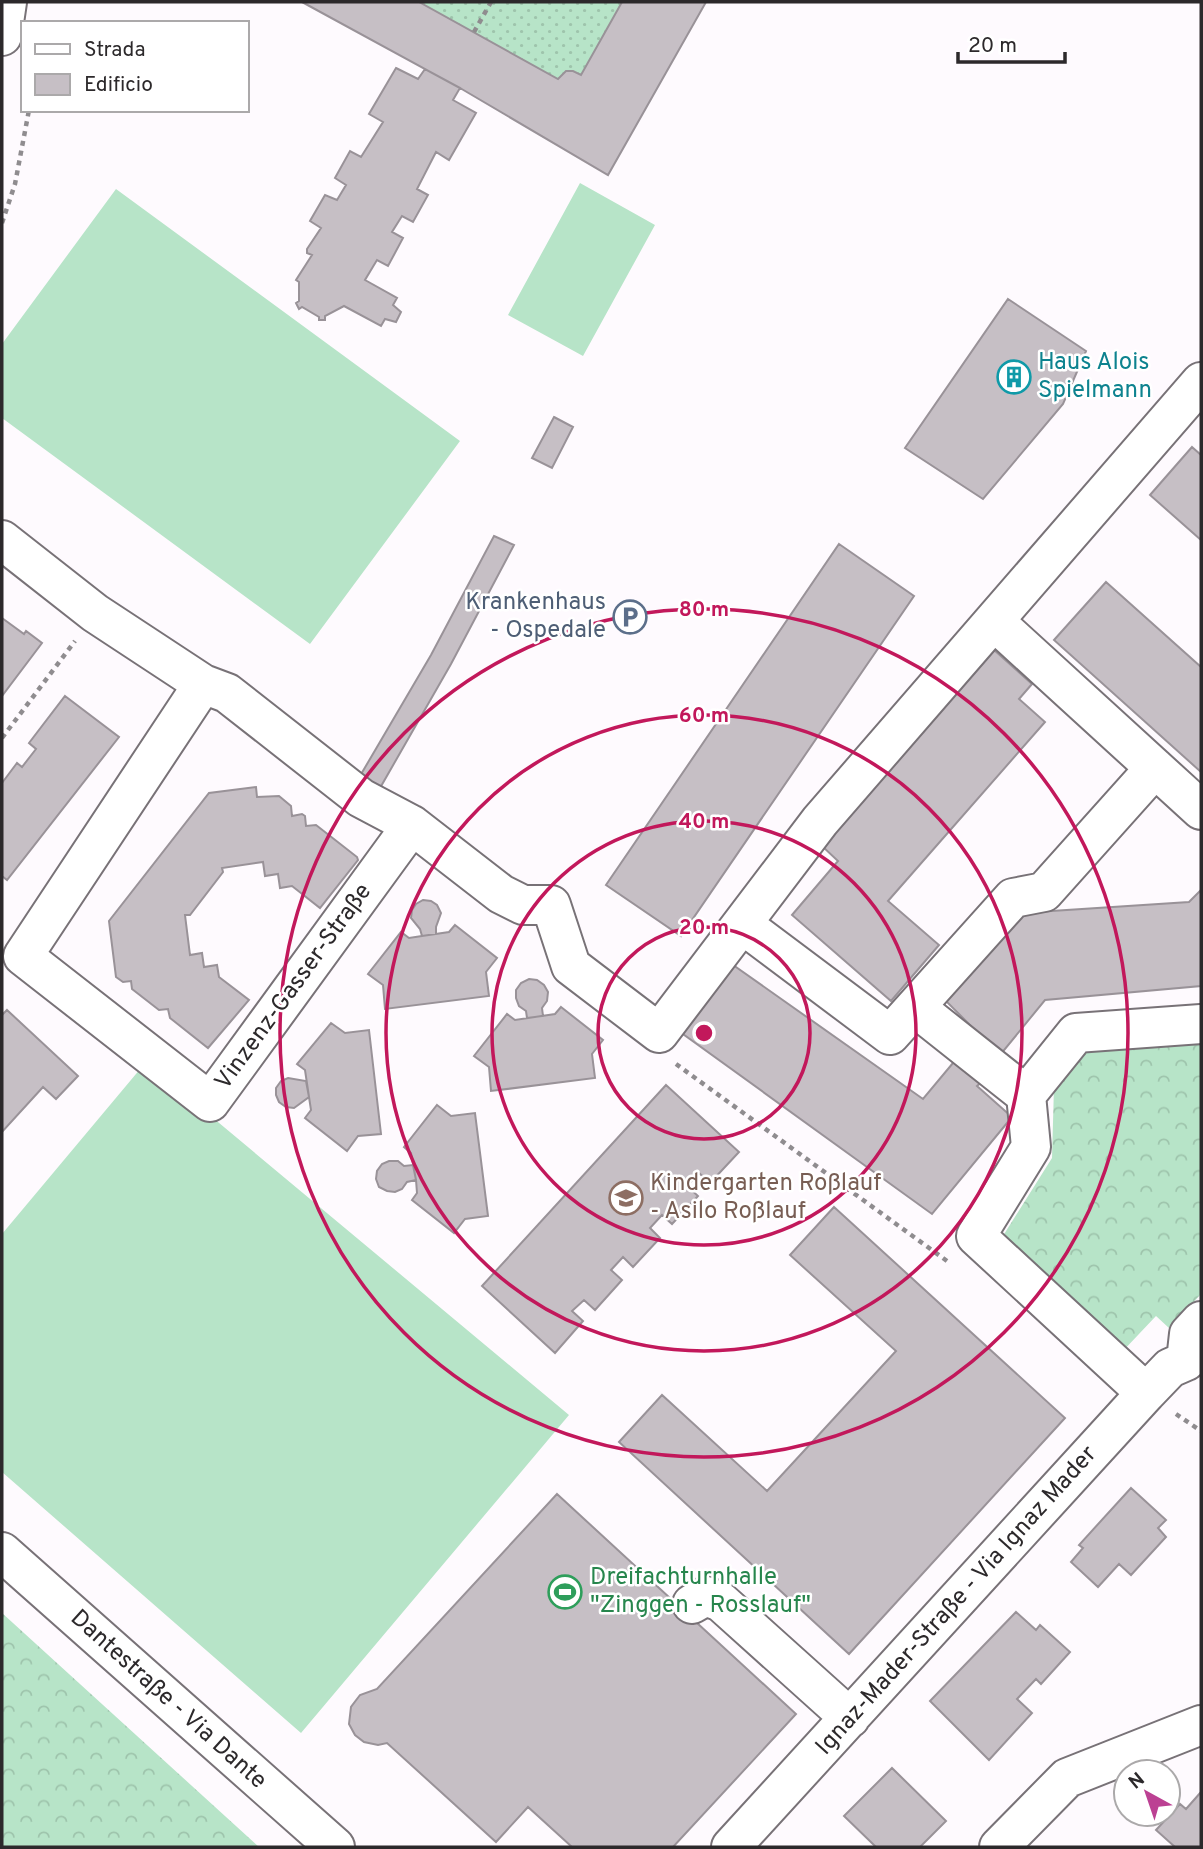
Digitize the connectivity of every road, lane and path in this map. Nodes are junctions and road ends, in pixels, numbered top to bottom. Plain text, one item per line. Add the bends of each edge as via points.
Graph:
1 (7, 2) edge
2 (491, 2) edge
3 (474, 32) dead end
4 (2, 36) edge
5 (29, 112) edge
6 (2, 223) edge
7 (1201, 382) edge
8 (2, 540) edge
9 (1002, 599) junction
10 (96, 613) junction
11 (203, 684) junction
12 (2, 738) edge
13 (1155, 768) junction
14 (1201, 810) edge
15 (412, 825) junction
16 (742, 924) junction
17 (915, 1007) junction
18 (1201, 1024) edge
19 (659, 1033) junction
20 (1026, 1095) junction
21 (953, 1265) dead end
22 (1201, 1321) edge
23 (1194, 1364) edge
24 (1146, 1393) junction
25 (2, 1552) edge
26 (692, 1604) dead end
27 (850, 1718) junction
28 (1201, 1725) edge
29 (335, 1847) edge
30 (731, 1847) edge
31 (999, 1847) edge

1 - 4 street
2 - 3 path
5 - 6 path via 15,184
7 - 9 street
8 - 10 street
9 - 13 street
9 - 16 street
10 - 11 street
10 - 12 path
11 - 15 street via 227,693 361,798
11 - 15 street, Vinzenz-Gasser-Straße via 23,956 210,1102
13 - 14 street
13 - 17 street via 1044,892 1013,898
15 - 19 street via 501,894 523,905 551,905 572,966
16 - 17 street via 890,1035
16 - 19 street
17 - 20 street
18 - 20 street via 1076,1033
19 - 21 path via 661,1054
20 - 24 street via 1031,1147 976,1236
22 - 23 street via 1189,1334
23 - 24 street, Ignaz-Mader-Straße - Via Ignaz Mader via 1170,1368
24 - 27 street, Ignaz-Mader-Straße - Via Ignaz Mader
25 - 29 street, Dantestraße - Via Dante
26 - 27 street via 706,1596 721,1602
27 - 30 street, Ignaz-Mader-Straße - Via Ignaz Mader
28 - 31 street via 1067,1778

